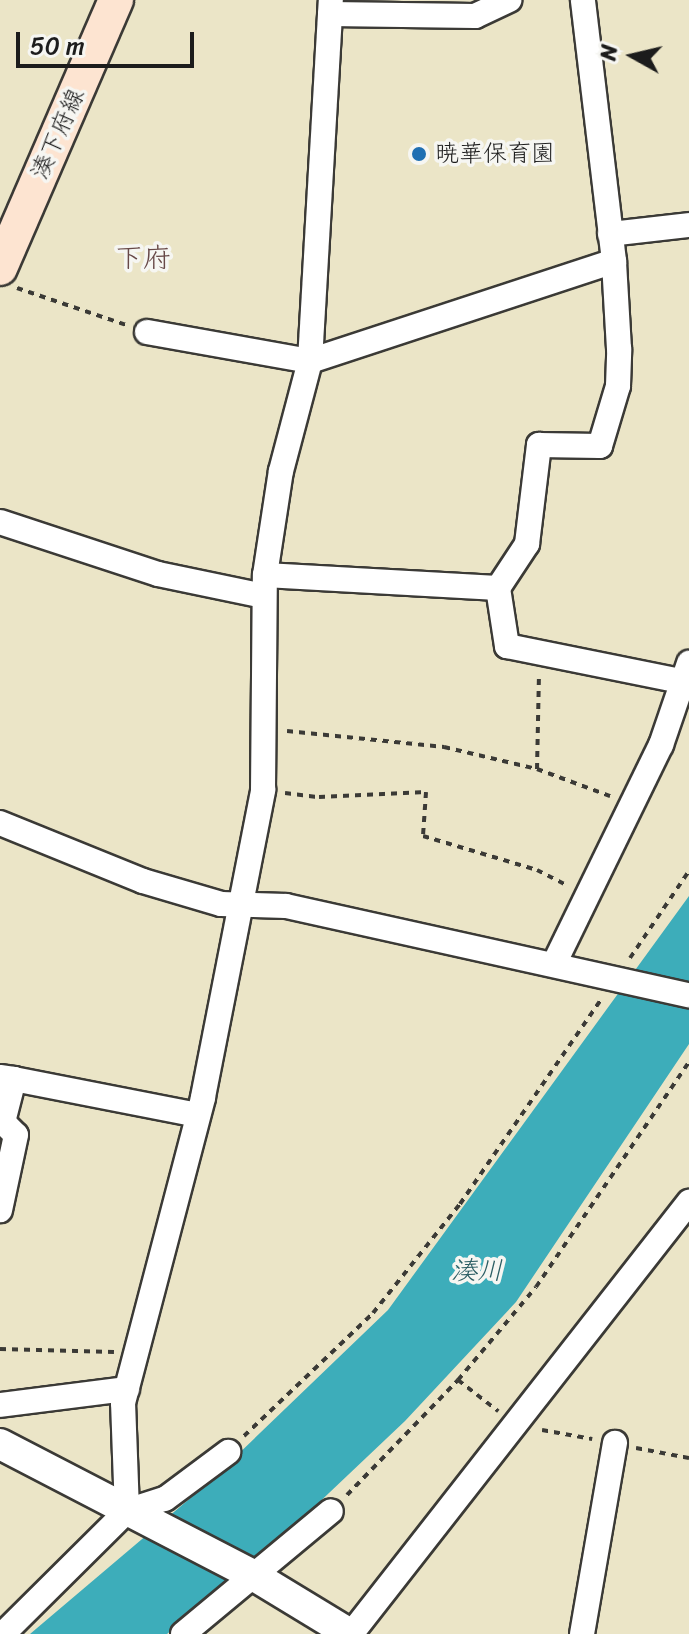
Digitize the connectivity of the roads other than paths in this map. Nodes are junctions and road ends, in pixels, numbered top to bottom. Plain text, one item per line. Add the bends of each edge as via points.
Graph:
1 (116, 0) edge
2 (510, 0) edge
3 (583, 0) edge
4 (331, 7) edge
5 (689, 225) edge
6 (610, 234) junction
7 (614, 261) junction
8 (7, 278) edge
9 (147, 332) road end
10 (310, 361) junction
11 (0, 522) edge
12 (264, 585) junction
13 (498, 588) junction
14 (685, 672) edge
15 (0, 823) edge
16 (243, 907) junction
17 (554, 964) junction
18 (689, 995) edge
19 (7, 1078) edge
20 (198, 1115) junction
21 (689, 1202) edge
22 (0, 1210) edge
23 (127, 1389) junction
24 (0, 1405) edge
25 (615, 1443) dead end
26 (0, 1444) edge
27 (228, 1452) road end
28 (127, 1511) junction
29 (331, 1511) road end
30 (253, 1575) junction
31 (3, 1634) edge
32 (183, 1634) edge
33 (351, 1634) edge
34 (582, 1634) edge

1 - 8 main road, 湊下府線
2 - 4 street via 475,16
3 - 6 street
4 - 10 street
5 - 6 street
6 - 7 street
7 - 10 street
7 - 13 street via 618,386 600,446 539,445 527,544
9 - 10 street
10 - 12 street via 281,471
11 - 12 street via 158,574
12 - 13 street
12 - 16 street via 263,790
13 - 14 street via 507,646
14 - 17 street via 661,745
15 - 16 street via 143,881
16 - 17 street via 286,906
16 - 20 street
17 - 18 street
19 - 20 street
19 - 22 street via 3,1122 16,1135
20 - 23 street
21 - 33 street
23 - 24 street
23 - 28 street
25 - 34 street
26 - 28 street
27 - 28 street via 165,1499
28 - 30 street
28 - 31 street
29 - 30 street
30 - 32 street
30 - 33 street

